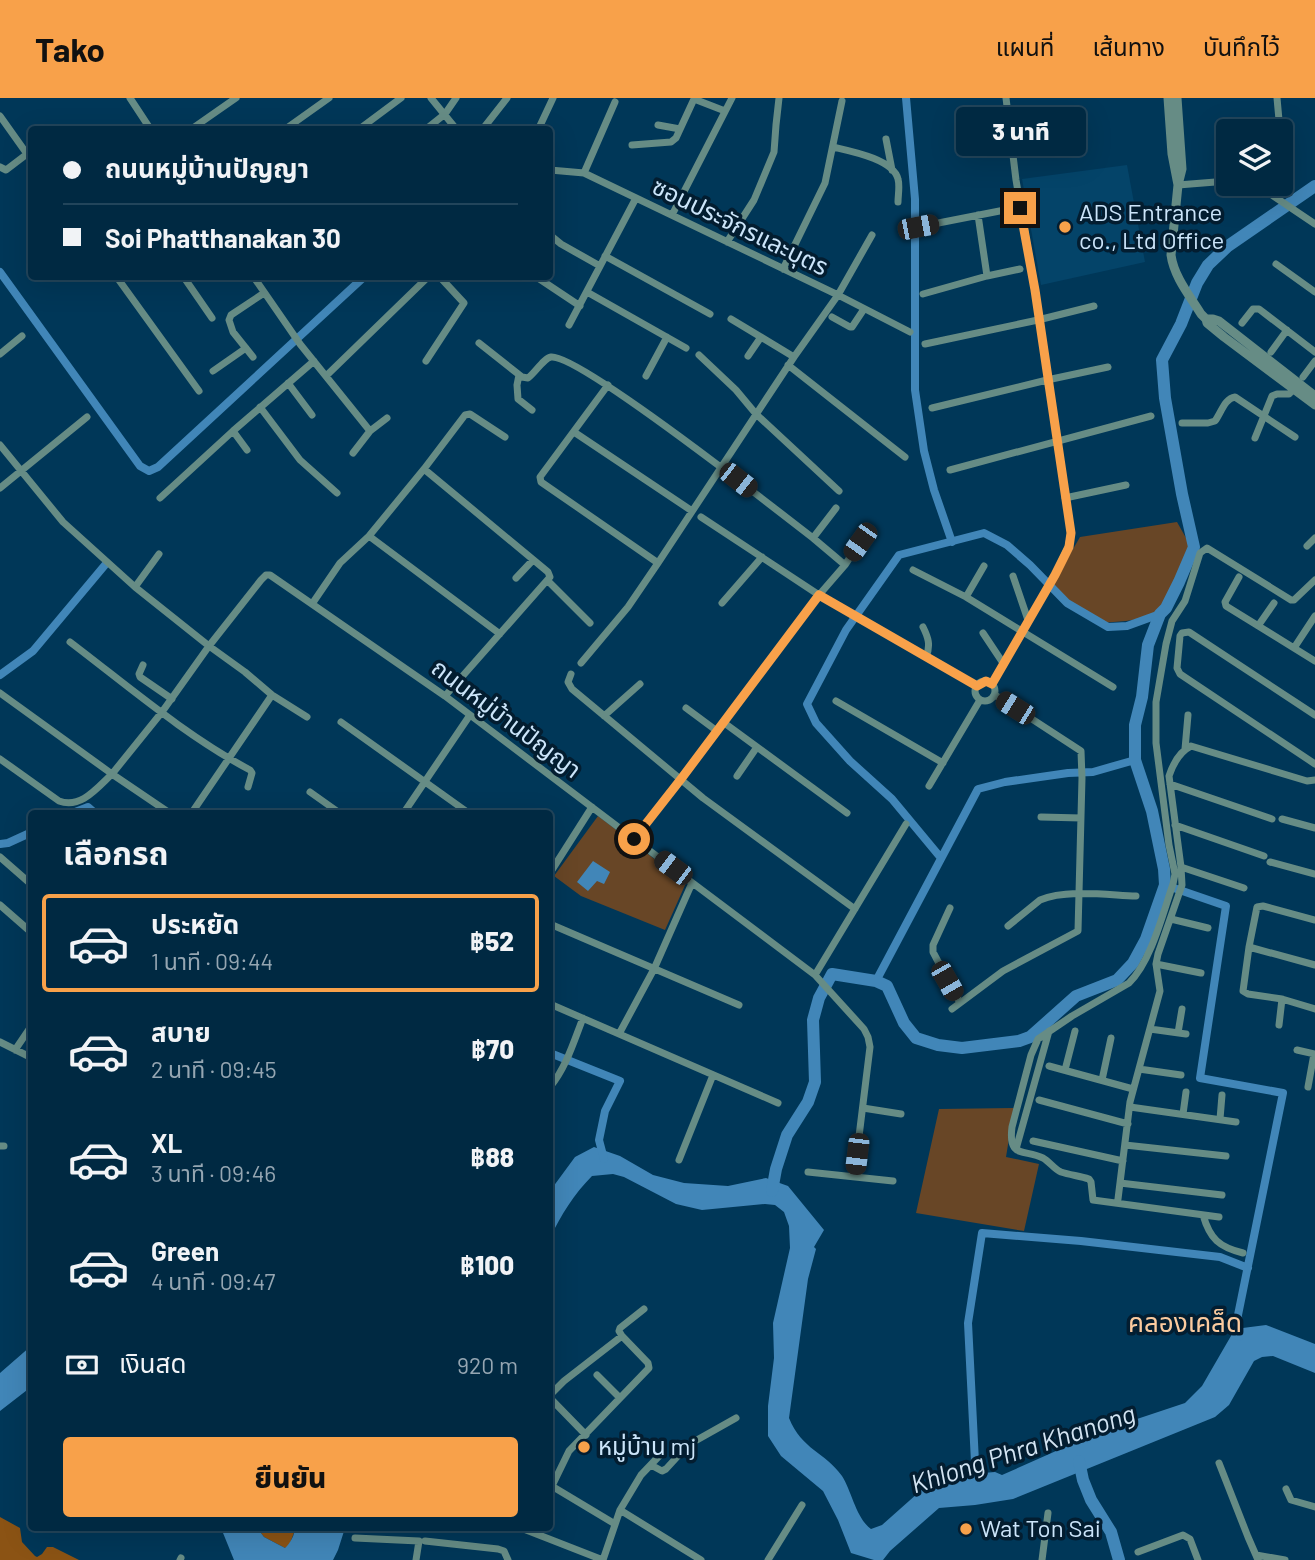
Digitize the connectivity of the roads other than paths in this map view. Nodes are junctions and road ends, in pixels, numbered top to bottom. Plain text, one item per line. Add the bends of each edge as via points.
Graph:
1 (130, 98) edge
2 (236, 98) edge
3 (329, 98) edge
4 (401, 98) edge
5 (431, 98) edge
6 (456, 98) edge
7 (507, 98) edge
8 (553, 98) edge
9 (732, 98) edge
10 (779, 98) edge
11 (1006, 98) edge
12 (1168, 98) edge
13 (1177, 98) edge
14 (1278, 98) edge
15 (615, 102) dead end
16 (842, 102) dead end
17 (725, 111) junction
18 (444, 114) junction
19 (0, 116) edge
20 (1279, 119) edge
21 (658, 125) dead end
22 (148, 126) edge
23 (196, 126) edge
24 (290, 126) edge
25 (363, 126) edge
26 (430, 126) edge
27 (454, 126) edge
28 (485, 126) edge
29 (540, 126) edge
30 (680, 129) junction
31 (886, 139) dead end
32 (632, 145) dead end
33 (833, 147) junction
34 (28, 157) edge
35 (28, 159) edge
36 (0, 167) edge
37 (553, 170) edge
38 (892, 170) junction
39 (583, 173) junction
40 (1216, 182) edge
41 (1178, 185) junction
42 (1275, 196) edge
43 (636, 198) junction
44 (898, 202) dead end
45 (1020, 208) junction
46 (672, 215) junction
47 (978, 215) junction
48 (1315, 224) edge
49 (918, 227) dead end
50 (872, 235) dead end
51 (553, 237) edge
52 (727, 242) junction
53 (606, 256) junction
54 (1276, 264) dead end
55 (600, 265) junction
56 (783, 269) junction
57 (1020, 269) dead end
58 (987, 276) junction
59 (119, 280) edge
60 (186, 280) edge
61 (256, 280) edge
62 (425, 280) edge
63 (443, 280) edge
64 (541, 280) edge
65 (587, 292) junction
66 (1315, 292) edge
67 (264, 293) junction
68 (923, 294) dead end
69 (838, 295) junction
70 (579, 306) junction
71 (1094, 306) dead end
72 (864, 309) junction
73 (710, 314) dead end
74 (832, 317) dead end
75 (1204, 317) junction
76 (212, 318) dead end
77 (731, 319) dead end
78 (1038, 320) junction
79 (1242, 323) dead end
80 (569, 325) dead end
81 (1287, 330) junction
82 (910, 332) dead end
83 (22, 336) dead end
84 (667, 337) junction
85 (761, 337) junction
86 (479, 343) dead end
87 (925, 344) dead end
88 (246, 348) junction
89 (686, 348) dead end
90 (1271, 352) dead end
91 (1315, 352) edge
92 (0, 354) edge
93 (699, 355) dead end
94 (748, 356) dead end
95 (253, 357) dead end
96 (794, 357) junction
97 (426, 360) dead end
98 (314, 361) junction
99 (1315, 361) edge
100 (788, 365) junction
101 (1108, 367) dead end
102 (214, 371) dead end
103 (519, 374) junction
104 (326, 376) junction
105 (646, 376) dead end
106 (1303, 377) dead end
107 (1047, 380) junction
108 (288, 383) junction
109 (608, 386) junction
110 (1294, 389) junction
111 (199, 391) dead end
112 (1315, 396) edge
113 (1315, 405) edge
114 (260, 407) junction
115 (932, 408) dead end
116 (532, 411) dead end
117 (756, 414) junction
118 (312, 415) dead end
119 (1151, 416) dead end
120 (1263, 416) junction
121 (87, 417) dead end
122 (387, 418) dead end
123 (1182, 422) dead end
124 (233, 431) junction
125 (370, 431) junction
126 (574, 432) junction
127 (505, 437) dead end
128 (1296, 437) dead end
129 (1255, 438) dead end
130 (1057, 442) junction
131 (0, 445) edge
132 (247, 450) dead end
133 (353, 453) dead end
134 (905, 457) dead end
135 (722, 468) junction
136 (424, 469) junction
137 (950, 470) dead end
138 (21, 471) junction
139 (738, 480) dead end
140 (1126, 485) dead end
141 (0, 488) edge
142 (839, 491) dead end
143 (337, 493) dead end
144 (160, 498) dead end
145 (1065, 498) junction
146 (836, 508) dead end
147 (692, 511) junction
148 (701, 517) dead end
149 (369, 536) junction
150 (813, 538) junction
151 (1315, 538) edge
152 (860, 542) dead end
153 (1307, 546) dead end
154 (159, 554) dead end
155 (762, 557) junction
156 (533, 560) junction
157 (658, 563) junction
158 (845, 565) junction
159 (984, 566) dead end
160 (913, 570) dead end
161 (1013, 576) dead end
162 (1239, 577) dead end
163 (516, 578) dead end
164 (1315, 580) edge
165 (548, 581) junction
166 (135, 587) junction
167 (819, 595) junction
168 (967, 597) junction
169 (722, 603) dead end
170 (1274, 603) dead end
171 (312, 604) junction
172 (1315, 616) edge
173 (1028, 620) junction
174 (590, 623) dead end
175 (1258, 626) junction
176 (923, 627) dead end
177 (1021, 631) junction
178 (983, 633) dead end
179 (500, 634) junction
180 (70, 642) dead end
181 (209, 646) junction
182 (1294, 648) junction
183 (926, 657) junction
184 (1315, 662) edge
185 (581, 663) dead end
186 (1003, 663) junction
187 (143, 665) dead end
188 (571, 674) dead end
189 (640, 684) dead end
190 (992, 684) junction
191 (977, 686) junction
192 (1113, 687) dead end
193 (0, 693) edge
194 (272, 695) junction
195 (445, 695) junction
196 (995, 695) junction
197 (172, 699) junction
198 (980, 700) junction
199 (836, 701) dead end
200 (686, 708) dead end
201 (162, 712) junction
202 (471, 715) junction
203 (1188, 715) dead end
204 (1315, 715) edge
205 (604, 716) junction
206 (307, 717) dead end
207 (341, 722) dead end
208 (723, 722) junction
209 (717, 731) junction
210 (757, 747) junction
211 (1185, 749) junction
212 (0, 759) edge
213 (229, 759) junction
214 (943, 763) junction
215 (1315, 764) edge
216 (112, 774) junction
217 (737, 776) dead end
218 (681, 779) junction
219 (1315, 780) edge
220 (425, 782) junction
221 (1170, 784) junction
222 (929, 786) dead end
223 (248, 788) dead end
224 (310, 792) dead end
225 (592, 807) junction
226 (165, 810) edge
227 (194, 810) edge
228 (335, 810) edge
229 (406, 810) edge
230 (464, 810) edge
231 (847, 813) dead end
232 (1041, 817) dead end
233 (1081, 818) junction
234 (1272, 819) dead end
235 (1282, 819) dead end
236 (906, 824) dead end
237 (1175, 825) junction
238 (1315, 828) edge
239 (634, 839) junction
240 (0, 857) edge
241 (1181, 867) junction
242 (553, 868) edge
243 (1315, 874) edge
244 (28, 882) edge
245 (692, 883) junction
246 (1244, 888) dead end
247 (1079, 894) junction
248 (1136, 896) dead end
249 (0, 905) edge
250 (950, 908) dead end
251 (855, 909) junction
252 (1171, 919) junction
253 (1315, 920) edge
254 (553, 925) edge
255 (1008, 926) dead end
256 (1208, 928) dead end
257 (28, 930) edge
258 (1249, 947) junction
259 (1156, 964) junction
260 (1315, 965) edge
261 (654, 969) junction
262 (1201, 973) dead end
263 (815, 975) junction
264 (1282, 999) junction
265 (960, 1003) junction
266 (739, 1004) dead end
267 (553, 1005) edge
268 (952, 1009) dead end
269 (1182, 1009) dead end
270 (1315, 1009) edge
271 (583, 1018) junction
272 (1279, 1025) dead end
273 (1150, 1029) junction
274 (28, 1031) edge
275 (1075, 1031) dead end
276 (619, 1034) junction
277 (1111, 1038) dead end
278 (0, 1042) edge
279 (15, 1050) junction
280 (1297, 1050) dead end
281 (1314, 1054) edge
282 (28, 1056) edge
283 (1049, 1066) dead end
284 (1139, 1069) junction
285 (1065, 1070) junction
286 (1181, 1074) dead end
287 (713, 1075) junction
288 (1102, 1080) junction
289 (553, 1082) edge
290 (1308, 1087) dead end
291 (1133, 1089) junction
292 (1186, 1092) dead end
293 (1222, 1095) dead end
294 (1039, 1100) dead end
295 (778, 1103) dead end
296 (1130, 1107) junction
297 (863, 1108) junction
298 (901, 1114) dead end
299 (1184, 1114) junction
300 (1220, 1119) junction
301 (1236, 1122) dead end
302 (1128, 1124) junction
303 (1032, 1141) dead end
304 (1125, 1145) junction
305 (1226, 1156) dead end
306 (680, 1160) dead end
307 (1123, 1161) junction
308 (808, 1172) dead end
309 (854, 1177) junction
310 (893, 1181) dead end
311 (1120, 1183) junction
312 (1222, 1195) dead end
313 (1118, 1199) dead end
314 (1203, 1215) junction
315 (1219, 1217) dead end
316 (1243, 1253) dead end
317 (644, 1308) dead end
318 (622, 1336) junction
319 (597, 1375) dead end
320 (553, 1394) edge
321 (620, 1398) junction
322 (553, 1400) edge
323 (736, 1418) dead end
324 (586, 1435) junction
325 (662, 1453) dead end
326 (1219, 1463) dead end
327 (651, 1465) junction
328 (553, 1482) edge
329 (553, 1487) edge
330 (1286, 1489) dead end
331 (802, 1505) dead end
332 (1315, 1507) edge
333 (620, 1510) junction
334 (1048, 1513) dead end
335 (615, 1524) junction
336 (528, 1531) edge
337 (355, 1538) dead end
338 (425, 1541) dead end
339 (1138, 1552) dead end
340 (1257, 1558) edge
341 (415, 1560) edge
342 (508, 1560) edge
343 (603, 1560) edge
344 (701, 1560) edge
345 (768, 1560) edge
346 (1042, 1560) edge
347 (1198, 1560) edge
348 (1285, 1560) edge

1 - 22 street
2 - 23 street
3 - 24 street
4 - 25 street
5 - 18 street
6 - 18 street
7 - 28 street
8 - 29 street
9 - 17 street
10 - 52 street via 774,152 754,200
11 - 45 street
12 - 41 street
13 - 41 street via 1182,169
14 - 20 street
15 - 39 street
16 - 33 street
17 - 30 street via 694,99
17 - 46 street
18 - 26 street
18 - 27 street
19 - 34 street
21 - 30 street
30 - 32 street via 671,142
31 - 38 street
33 - 38 street via 868,155
33 - 56 street via 825,183
35 - 36 street via 6,170
37 - 39 street, ซอนประจักรและบุตร
38 - 44 street via 898,179
39 - 43 street, ซอนประจักรและบุตร
40 - 41 street
41 - 75 street via 1172,265
42 - 48 street
43 - 46 street, ซอนประจักรและบุตร
43 - 53 street
45 - 47 street
45 - 78 street
46 - 52 street, ซอนประจักรและบุตร
47 - 49 street
47 - 58 street
50 - 69 street
51 - 55 street
52 - 56 street, ซอนประจักรและบุตร
53 - 55 street
53 - 73 street
54 - 66 street
55 - 65 street
56 - 69 street, ซอนประจักรและบุตร
57 - 58 street
58 - 68 street
59 - 111 street
60 - 76 street
61 - 67 street
62 - 104 street
63 - 97 street via 464,303
64 - 70 street
65 - 70 street
65 - 84 street
67 - 88 street via 229,320
67 - 98 street
69 - 72 street, ซอนประจักรและบุตร
69 - 96 street
70 - 80 street
71 - 78 street
72 - 74 street via 852,327
72 - 82 street, ซอนประจักรและบุตร
75 - 110 street
75 - 112 street via 1219,321
77 - 85 street
78 - 87 street
78 - 107 street
79 - 81 street via 1256,308
81 - 90 street
81 - 91 street
83 - 92 street
84 - 89 street
84 - 105 street
85 - 94 street
85 - 96 street
86 - 103 street
88 - 95 street
88 - 102 street
93 - 117 street
96 - 100 street
98 - 104 street
98 - 108 street
99 - 106 street
100 - 117 street
100 - 134 street
101 - 107 street
103 - 109 street via 528,378 550,357
103 - 116 street via 518,399
104 - 125 street
107 - 115 street
107 - 130 street
108 - 114 street
108 - 118 street
109 - 126 street
109 - 135 street
110 - 113 street
110 - 120 street via 1272,396
114 - 124 street
114 - 143 street via 300,460
117 - 135 street
117 - 142 street
119 - 130 street
120 - 123 street via 1231,397 1215,421
120 - 128 street
120 - 129 street
121 - 138 street
122 - 125 street
124 - 132 street
124 - 144 street
125 - 133 street
126 - 147 street
126 - 157 street via 543,471 541,482
127 - 136 street via 468,414
130 - 137 street
130 - 145 street
131 - 138 street
135 - 147 street
136 - 149 street
136 - 156 street
138 - 141 street
138 - 166 street via 63,522
139 - 150 street
140 - 145 street
145 - 173 street via 1069,547
146 - 150 street
147 - 157 street
148 - 155 street
149 - 171 street via 340,563
149 - 179 street
150 - 158 street
151 - 153 street
152 - 158 street
154 - 166 street
155 - 167 street
155 - 169 street
156 - 163 street
156 - 165 street via 548,572
157 - 185 street
158 - 167 street
159 - 168 street
160 - 168 street
161 - 173 street
162 - 175 street via 1225,605
164 - 314 street via 1294,600 1288,600 1207,548 1200,553 1185,601 1172,621 1156,702 1156,743 1173,884 1135,978 1049,1031 1016,1149 1062,1172 1089,1179 1093,1200
165 - 174 street
165 - 179 street
166 - 181 street
167 - 183 street
167 - 208 street
168 - 177 street
170 - 175 street
171 - 181 street, ถนนหมู่บ้านปัญญา via 266,575
171 - 195 street, ถนนหมู่บ้านปัญญา
172 - 182 street
173 - 177 street
175 - 182 street
176 - 183 street via 929,644
177 - 186 street
177 - 192 street
178 - 186 street
179 - 195 street
180 - 201 street
181 - 194 street
181 - 197 street
182 - 184 street
183 - 191 street
186 - 190 street
187 - 197 street via 140,677
188 - 205 street via 572,690
189 - 205 street
190 - 191 street via 986,681
190 - 196 street
191 - 198 street
193 - 216 street
194 - 206 street
194 - 213 street
195 - 202 street, ถนนหมู่บ้านปัญญา
196 - 198 street
196 - 233 street via 1077,747 1082,755
197 - 201 street
198 - 214 street
199 - 214 street
200 - 209 street
201 - 213 street
201 - 216 street
202 - 220 street
202 - 225 street, ถนนหมู่บ้านปัญญา
203 - 211 street
204 - 215 street via 1189,632 1180,636 1180,674
205 - 218 street
207 - 220 street
208 - 209 street
208 - 210 street
209 - 218 street
210 - 217 street
210 - 231 street
211 - 219 street via 1191,746
211 - 221 street via 1172,767
212 - 216 street via 64,803 83,799
213 - 223 street via 252,773
213 - 227 street
214 - 222 street
216 - 226 street
218 - 239 street
218 - 251 street
220 - 229 street
220 - 230 street
221 - 234 street
221 - 237 street
224 - 228 street
225 - 239 street, ถนนหมู่บ้านปัญญา
225 - 242 street
232 - 233 street
233 - 247 street
235 - 238 street
236 - 251 street
237 - 241 street
237 - 243 street
239 - 245 street, ถนนหมู่บ้านปัญญา
240 - 244 street
241 - 246 street
241 - 252 street via 1182,885
245 - 261 street
245 - 263 street, ถนนหมู่บ้านปัญญา
247 - 248 street
247 - 255 street via 1040,900
247 - 265 street via 1078,931 1003,971
249 - 257 street
250 - 265 street via 933,952
251 - 263 street
252 - 256 street
252 - 259 street
253 - 258 street via 1257,907
254 - 261 street
258 - 260 street
258 - 264 street via 1243,991
259 - 262 street
259 - 273 street via 1160,991
261 - 266 street
261 - 276 street
263 - 297 street, ถนนหมู่บ้านปัญญา via 868,1037
264 - 270 street
264 - 272 street
265 - 268 street
267 - 271 street
269 - 273 street via 1182,1033
271 - 276 street
271 - 289 street
273 - 284 street
274 - 279 street
275 - 285 street
276 - 287 street
277 - 288 street
278 - 279 street
279 - 282 street
280 - 281 street
281 - 290 street
283 - 285 street
284 - 286 street
284 - 291 street
285 - 288 street
287 - 295 street
287 - 306 street
288 - 291 street
291 - 296 street
292 - 299 street
293 - 300 street
294 - 302 street
296 - 299 street
296 - 302 street
297 - 298 street
297 - 309 street, ถนนหมู่บ้านปัญญา
299 - 300 street
300 - 301 street
302 - 304 street
303 - 307 street
304 - 305 street
304 - 307 street
307 - 311 street
308 - 309 street
309 - 310 street
311 - 312 street
311 - 313 street
314 - 315 street
314 - 316 street via 1221,1245
317 - 318 street via 620,1328
318 - 320 street
318 - 321 street via 650,1366
319 - 321 street
321 - 324 street
322 - 324 street
323 - 327 street via 688,1445 666,1469
324 - 328 street via 565,1457
325 - 327 street
326 - 340 street
327 - 333 street
329 - 335 street
330 - 332 street via 1294,1502
331 - 345 street
333 - 335 street
333 - 344 street
334 - 346 street
335 - 343 street
336 - 343 street
337 - 341 street via 419,1541
338 - 342 street via 498,1549
339 - 347 street via 1183,1535 1190,1539
340 - 348 street

